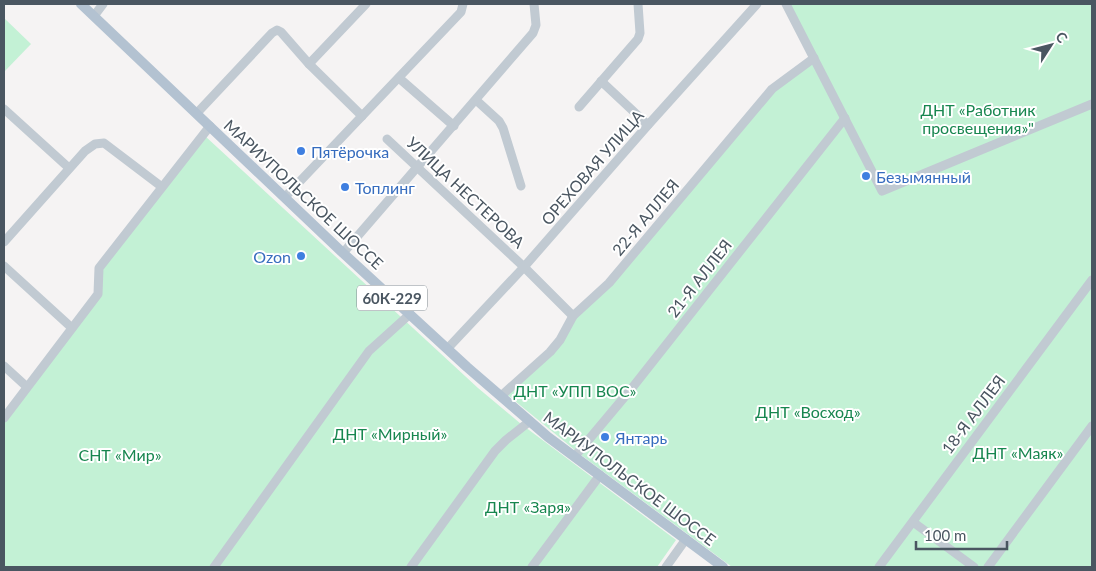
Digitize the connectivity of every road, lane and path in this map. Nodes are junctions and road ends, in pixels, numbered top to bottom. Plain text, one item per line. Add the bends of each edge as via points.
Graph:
1 (81, 4) edge
2 (104, 4) edge
3 (366, 4) edge
4 (463, 4) edge
5 (534, 4) edge
6 (638, 4) edge
7 (757, 4) edge
8 (786, 4) edge
9 (94, 16) junction
10 (814, 58) junction
11 (309, 64) junction
12 (399, 78) junction
13 (601, 81) junction
14 (476, 100) junction
15 (1092, 104) edge
16 (580, 107) dead end
17 (4, 109) edge
18 (197, 113) junction
19 (362, 116) junction
20 (845, 118) junction
21 (648, 125) junction
22 (210, 126) junction
23 (454, 126) junction
24 (387, 139) dead end
25 (417, 167) junction
26 (69, 168) junction
27 (521, 186) dead end
28 (162, 187) junction
29 (285, 197) junction
30 (4, 242) edge
31 (343, 253) junction
32 (4, 266) edge
33 (524, 267) junction
34 (1092, 280) edge
35 (410, 314) junction
36 (573, 316) junction
37 (72, 328) junction
38 (448, 348) junction
39 (4, 366) edge
40 (27, 387) junction
41 (501, 396) junction
42 (4, 418) edge
43 (530, 421) junction
44 (1092, 426) edge
45 (575, 456) junction
46 (600, 475) junction
47 (913, 522) junction
48 (686, 539) junction
49 (214, 567) edge
50 (411, 567) edge
51 (532, 567) edge
52 (666, 567) edge
53 (723, 567) edge
54 (879, 567) edge
55 (974, 567) edge
56 (988, 567) edge

1 - 9 main road, МАРИУПОЛЬСКОЕ ШОССЕ / 60К-229
2 - 9 street
3 - 11 street
4 - 12 street via 461,12
5 - 14 street via 536,25 533,32
6 - 13 street via 638,39
7 - 21 street, ОРЕХОВАЯ УЛИЦА
8 - 10 street
9 - 18 main road, МАРИУПОЛЬСКОЕ ШОССЕ / 60К-229
10 - 20 street
10 - 36 street, 22-Я АЛЛЕЯ via 772,90 610,283
11 - 18 street via 276,30
11 - 19 street
12 - 19 street
12 - 23 street
13 - 16 street
13 - 21 street
14 - 23 street
14 - 27 street via 503,128
15 - 20 street via 882,192
17 - 26 street
18 - 22 main road, МАРИУПОЛЬСКОЕ ШОССЕ / 60К-229
19 - 29 street
20 - 45 street, 21-Я АЛЛЕЯ
21 - 33 street, ОРЕХОВАЯ УЛИЦА
22 - 28 street
22 - 29 main road, МАРИУПОЛЬСКОЕ ШОССЕ / 60К-229
23 - 25 street
24 - 25 street, УЛИЦА НЕСТЕРОВА
25 - 31 street
25 - 33 street, УЛИЦА НЕСТЕРОВА
26 - 28 street via 84,151 94,144 104,143
26 - 30 street
28 - 37 street via 99,268 98,294
29 - 31 main road, МАРИУПОЛЬСКОЕ ШОССЕ / 60К-229
31 - 35 main road, МАРИУПОЛЬСКОЕ ШОССЕ / 60К-229
32 - 37 street
33 - 36 street, УЛИЦА НЕСТЕРОВА
33 - 38 street, ОРЕХОВАЯ УЛИЦА
34 - 47 street, 18-Я АЛЛЕЯ
35 - 38 main road, МАРИУПОЛЬСКОЕ ШОССЕ / 60К-229
35 - 49 street via 369,351
36 - 41 street, 22-Я АЛЛЕЯ via 550,352
37 - 40 street
38 - 41 main road, МАРИУПОЛЬСКОЕ ШОССЕ / 60К-229
39 - 40 street
40 - 42 street
41 - 43 main road, МАРИУПОЛЬСКОЕ ШОССЕ / 60К-229
43 - 45 main road, МАРИУПОЛЬСКОЕ ШОССЕ / 60К-229
43 - 50 street via 494,451
44 - 56 street
45 - 46 main road, МАРИУПОЛЬСКОЕ ШОССЕ / 60К-229
46 - 48 main road, МАРИУПОЛЬСКОЕ ШОССЕ / 60К-229
46 - 51 street
47 - 54 street, 18-Я АЛЛЕЯ
47 - 55 street
48 - 52 street
48 - 53 main road, МАРИУПОЛЬСКОЕ ШОССЕ / 60К-229

